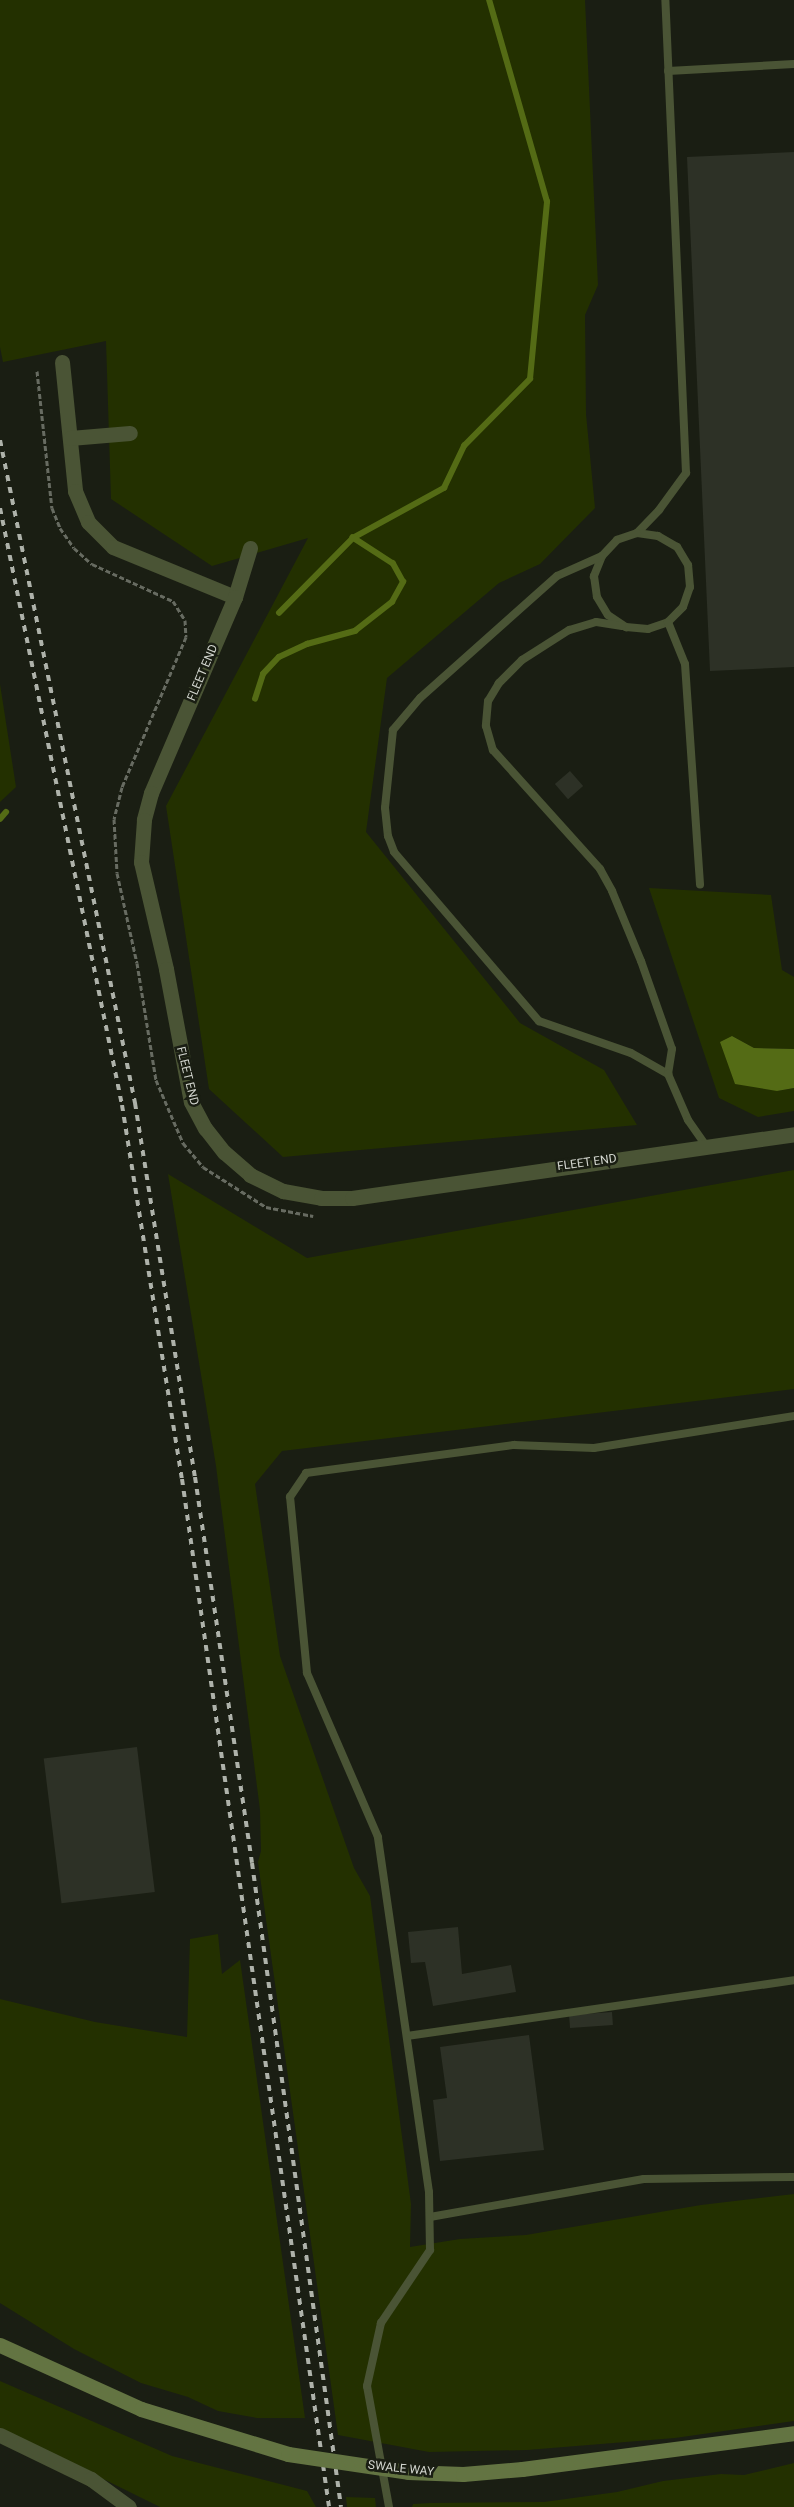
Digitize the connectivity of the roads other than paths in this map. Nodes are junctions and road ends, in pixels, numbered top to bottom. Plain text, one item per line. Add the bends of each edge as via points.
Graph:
1 (665, 0) edge
2 (794, 64) edge
3 (668, 71) junction
4 (62, 362) dead end
5 (130, 433) dead end
6 (70, 438) junction
7 (637, 533) junction
8 (250, 548) dead end
9 (602, 556) junction
10 (235, 597) junction
11 (668, 622) junction
12 (626, 627) junction
13 (700, 884) dead end
14 (668, 1074) junction
15 (794, 1134) edge
16 (706, 1146) junction
17 (794, 1416) edge
18 (794, 1980) edge
19 (407, 2036) junction
20 (794, 2177) edge
21 (430, 2217) junction
22 (0, 2340) edge
23 (0, 2345) edge
24 (25, 2356) junction
25 (794, 2433) edge
26 (0, 2434) edge
27 (129, 2507) edge
28 (389, 2507) edge

1 - 3 lane
2 - 3 lane
3 - 7 lane via 686,473
4 - 6 street
5 - 6 street
6 - 10 street via 75,491 84,515 99,534 113,547
7 - 9 lane via 617,540
7 - 11 lane via 664,539 677,547 688,565 690,587 683,607
8 - 10 street, FLEET END
9 - 12 lane via 594,576 597,597 608,615
9 - 14 lane via 557,576 420,698 393,730 385,808 388,836 394,852 539,1021 631,1053
10 - 16 street, FLEET END via 151,793 144,820 141,862 166,969 191,1102 205,1128 224,1152 250,1175 284,1191 321,1198 352,1198
11 - 12 lane via 648,629
11 - 13 lane via 685,664
12 - 14 lane via 596,622 569,630 522,660 499,683 488,701 486,726 493,750 604,877 641,961 672,1049
14 - 16 lane via 688,1120
15 - 16 street, FLEET END
17 - 19 lane via 594,1448 514,1444 306,1473 290,1498 307,1673 378,1838
18 - 19 lane
19 - 21 lane
20 - 21 lane via 644,2179
21 - 28 lane via 430,2250 381,2323 367,2386
22 - 24 main road, SWALE WAY
23 - 24 main road, SWALE WAY
24 - 25 main road, SWALE WAY, bridge via 141,2409 288,2454 408,2472 463,2474 522,2469
26 - 27 street via 91,2479

